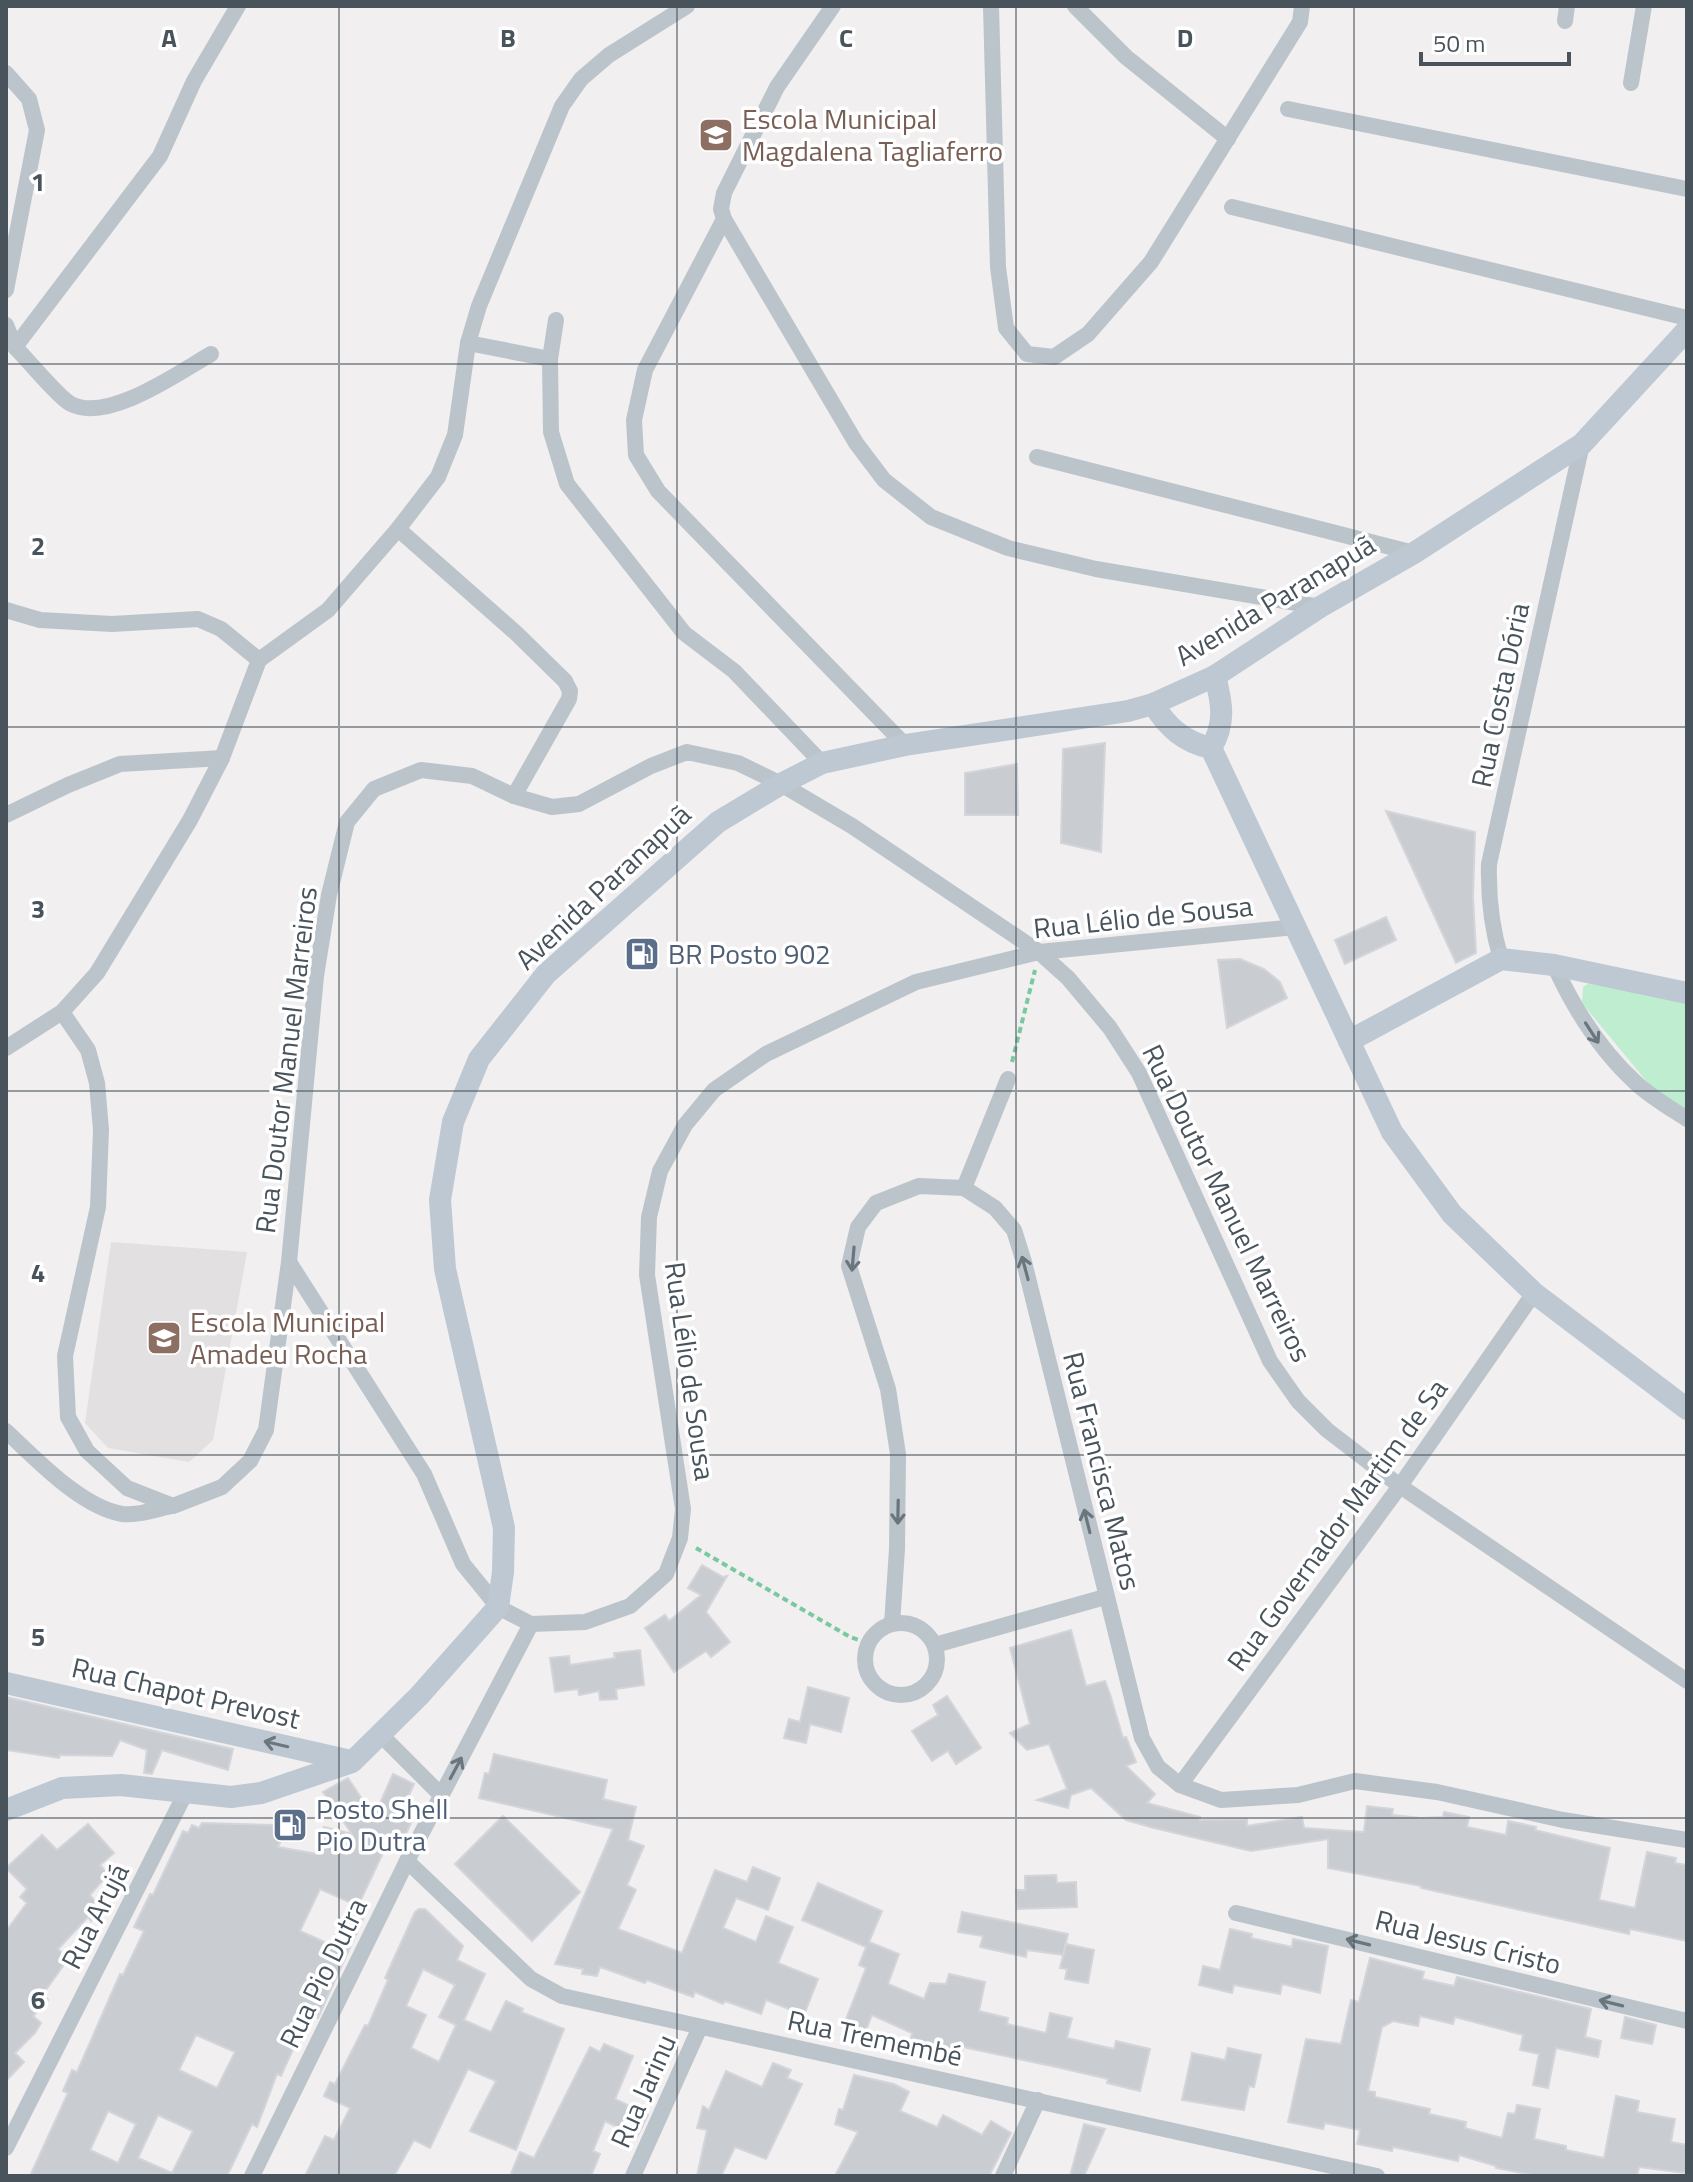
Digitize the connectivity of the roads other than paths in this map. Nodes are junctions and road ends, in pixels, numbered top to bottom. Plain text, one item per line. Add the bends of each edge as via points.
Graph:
1 (238, 6) edge
2 (687, 6) edge
3 (833, 6) edge
4 (991, 6) edge
5 (1075, 6) edge
6 (1644, 6) edge
7 (1301, 14) edge
8 (6, 73) edge
9 (1631, 83) dead end
10 (1288, 109) dead end
11 (1228, 139) junction
12 (1687, 189) edge
13 (1232, 207) dead end
14 (724, 219) junction
15 (6, 290) edge
16 (1687, 318) edge
17 (556, 320) dead end
18 (6, 325) edge
19 (1687, 330) edge
20 (468, 343) junction
21 (15, 347) junction
22 (211, 354) dead end
23 (550, 359) junction
24 (1582, 444) junction
25 (1037, 457) dead end
26 (398, 529) junction
27 (1414, 553) junction
28 (1320, 607) junction
29 (6, 610) edge
30 (259, 660) junction
31 (1215, 676) junction
32 (1153, 704) junction
33 (905, 745) junction
34 (1211, 748) junction
35 (222, 758) junction
36 (822, 763) junction
37 (781, 784) junction
38 (514, 796) junction
39 (6, 815) edge
40 (1296, 927) junction
41 (1039, 952) junction
42 (1501, 959) junction
43 (1554, 965) junction
44 (1687, 993) edge
45 (62, 1012) junction
46 (1349, 1041) junction
47 (6, 1048) edge
48 (1008, 1079) road end
49 (1687, 1119) edge
50 (964, 1188) junction
51 (289, 1262) junction
52 (1534, 1293) junction
53 (1687, 1409) edge
54 (6, 1431) edge
55 (1400, 1486) junction
56 (173, 1506) junction
57 (1105, 1597) junction
58 (498, 1607) junction
59 (531, 1624) junction
60 (892, 1624) junction
61 (935, 1645) junction
62 (1687, 1681) edge
63 (6, 1683) edge
64 (380, 1734) junction
65 (352, 1762) junction
66 (1180, 1785) junction
67 (186, 1792) junction
68 (441, 1795) junction
69 (6, 1810) edge
70 (1687, 1840) edge
71 (407, 1861) junction
72 (1236, 1913) dead end
73 (1687, 2021) edge
74 (700, 2027) junction
75 (1038, 2100) junction
76 (6, 2148) edge
77 (252, 2176) edge
78 (633, 2176) edge
79 (1003, 2176) edge
80 (1375, 2176) edge

1 - 21 street via 194,81 160,156
2 - 20 street via 609,55 581,79 562,106
3 - 14 street via 777,87 724,193
4 - 11 street via 998,267 1006,328 1027,354 1054,357 1088,334 1151,262
5 - 11 street via 1126,57
6 - 9 street
7 - 11 street
8 - 15 street via 29,99 37,130
10 - 12 street
13 - 16 street
14 - 28 street via 856,443 884,480 931,517 1008,548 1096,569
14 - 33 street via 645,370 634,420 636,455 658,491
17 - 23 street
18 - 21 street
19 - 24 street, Avenida Paranapuã
20 - 23 street
20 - 26 street via 455,435 438,477
21 - 22 street via 70,404 97,410 143,393
23 - 36 street via 551,432 567,484 684,633 734,671
24 - 27 street, Avenida Paranapuã
24 - 42 street, Rua Costa Dória via 1489,864 1491,925
25 - 27 street
26 - 30 street via 328,610
26 - 38 street via 516,633 570,691
27 - 28 street, Avenida Paranapuã
28 - 31 street, Avenida Paranapuã
29 - 30 street via 40,620 112,624 198,619 221,629
30 - 35 street
31 - 32 street, Avenida Paranapuã
31 - 34 street via 1223,719
32 - 33 street, Avenida Paranapuã
32 - 34 street via 1188,741
33 - 36 street, Avenida Paranapuã
34 - 40 street
35 - 39 street via 120,764
35 - 45 street via 97,973
36 - 37 street, Avenida Paranapuã
37 - 38 street, Rua Doutor Manuel Marreiros via 738,763 687,752 579,804 552,807
37 - 41 street, Rua Doutor Manuel Marreiros
37 - 58 street, Avenida Paranapuã via 718,822 546,974 479,1059 453,1122 440,1200 445,1269 504,1528
38 - 51 street, Rua Doutor Manuel Marreiros via 472,776 421,770 374,789 347,822 316,976
40 - 41 street, Rua Lélio de Sousa
40 - 46 street
41 - 55 street, Rua Doutor Manuel Marreiros via 1102,1018 1139,1073 1270,1361 1327,1430
41 - 59 street, Rua Lélio de Sousa via 916,982 766,1054 714,1090 685,1125 660,1171 649,1217 647,1275 683,1509 680,1538 666,1574 630,1606 585,1622
42 - 43 street
42 - 46 street
43 - 44 street
43 -> 49 street via 1603,1050 1638,1085
45 - 47 street
45 - 56 street via 88,1050 101,1130 98,1207 65,1356 68,1417 87,1451 127,1488
46 - 52 street via 1392,1132 1452,1214
48 - 50 street
57 -> 50 street, Rua Francisca Matos via 1014,1230 995,1208
50 -> 60 street via 919,1186 876,1203 858,1227 849,1266 888,1389 898,1454
51 - 56 street, Rua Doutor Manuel Marreiros via 266,1430 250,1461 222,1487
51 - 58 street via 424,1474 463,1564
52 - 53 street
52 - 55 street, Rua Governador Martim de Sa
54 - 56 street, Rua Doutor Manuel Marreiros via 91,1502 124,1515
55 - 62 street, Rua Doutor Manuel Marreiros
55 - 66 street, Rua Governador Martim de Sa
57 - 61 street
57 - 66 street, Rua Francisca Matos via 1142,1738 1158,1767
58 - 59 street, Rua Lélio de Sousa
58 - 64 street
68 -> 59 street, Rua Pio Dutra
60 - 61 street via 922,1629
60 - 61 street via 868,1643 867,1673 880,1690 910,1695 928,1684 937,1666
65 -> 63 street, Rua Chapot Prevost
64 - 65 street
64 - 68 street
65 - 67 street via 261,1793 231,1797
66 - 70 street, Rua Francisca Matos via 1221,1800 1298,1795 1355,1781
67 - 69 street via 121,1785 62,1788
67 - 76 street, Rua Arujá
68 - 71 street, Rua Pio Dutra
71 - 74 street, Rua Tremembé via 531,1979 562,1996
71 - 77 street, Rua Pio Dutra
73 -> 72 street, Rua Jesus Cristo
74 - 75 street, Rua Tremembé
74 - 78 street, Rua Jarinu
75 - 79 street
75 - 80 street, Rua Tremembé

